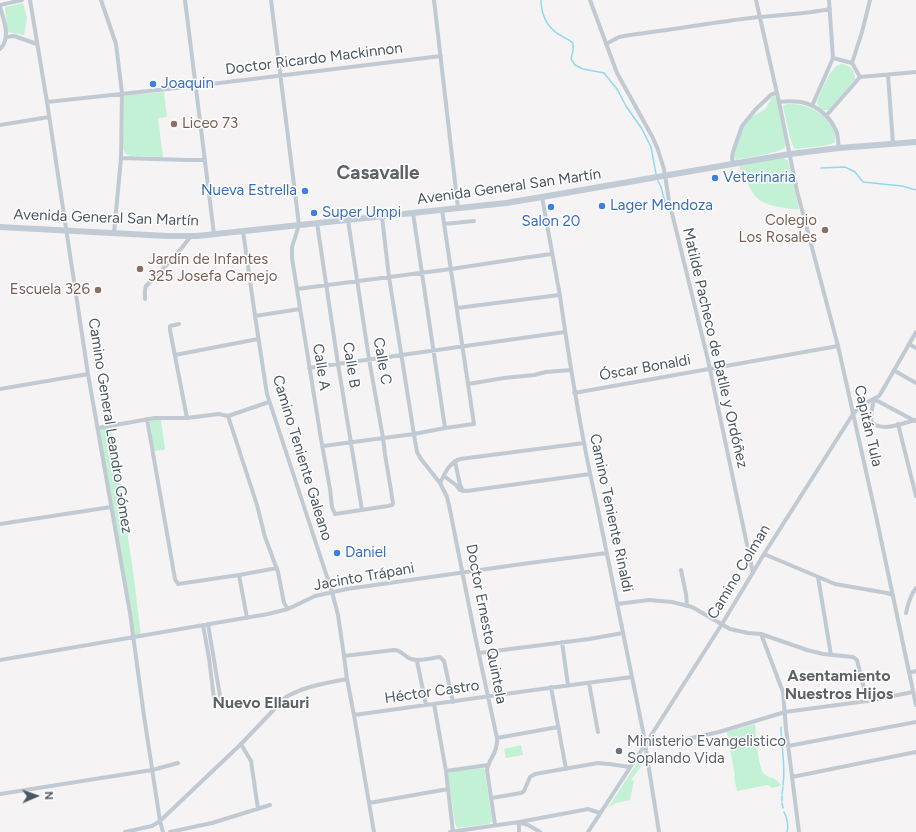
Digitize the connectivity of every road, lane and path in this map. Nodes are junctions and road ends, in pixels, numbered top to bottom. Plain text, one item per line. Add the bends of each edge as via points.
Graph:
1 (22, 0) edge
2 (30, 0) edge
3 (101, 0) edge
4 (185, 0) edge
5 (270, 0) edge
6 (434, 0) edge
7 (590, 0) edge
8 (756, 0) edge
9 (829, 0) edge
10 (870, 0) edge
11 (0, 6) edge
12 (830, 9) junction
13 (760, 17) junction
14 (6, 37) junction
15 (37, 44) junction
16 (606, 44) junction
17 (0, 49) edge
18 (441, 56) junction
19 (832, 58) junction
20 (852, 63) junction
21 (916, 72) edge
22 (280, 75) junction
23 (888, 75) junction
24 (916, 76) edge
25 (860, 77) junction
26 (195, 86) junction
27 (777, 93) junction
28 (122, 94) junction
29 (47, 102) junction
30 (779, 102) junction
31 (812, 106) junction
32 (49, 116) junction
33 (826, 116) junction
34 (0, 125) edge
35 (916, 142) edge
36 (893, 144) junction
37 (839, 148) junction
38 (790, 154) junction
39 (121, 158) junction
40 (204, 160) junction
41 (733, 163) junction
42 (666, 176) junction
43 (542, 197) junction
44 (458, 208) junction
45 (442, 210) junction
46 (413, 213) junction
47 (382, 217) junction
48 (348, 220) junction
49 (474, 221) dead end
50 (317, 223) junction
51 (444, 224) junction
52 (299, 225) junction
53 (0, 227) edge
54 (66, 230) junction
55 (243, 231) junction
56 (114, 233) junction
57 (214, 234) junction
58 (191, 236) junction
59 (552, 254) junction
60 (451, 269) junction
61 (421, 273) junction
62 (389, 277) junction
63 (357, 281) junction
64 (326, 285) junction
65 (297, 290) junction
66 (559, 294) junction
67 (145, 299) dead end
68 (457, 308) junction
69 (300, 309) junction
70 (255, 316) junction
71 (179, 324) dead end
72 (565, 332) junction
73 (916, 332) edge
74 (258, 339) junction
75 (909, 344) junction
76 (463, 346) junction
77 (838, 346) junction
78 (916, 348) edge
79 (434, 350) junction
80 (175, 355) junction
81 (401, 355) junction
82 (369, 359) junction
83 (338, 364) junction
84 (309, 368) junction
85 (709, 369) junction
86 (571, 370) junction
87 (895, 371) junction
88 (88, 374) junction
89 (916, 383) edge
90 (468, 384) junction
91 (0, 389) edge
92 (574, 393) junction
93 (874, 399) junction
94 (269, 402) junction
95 (853, 414) junction
96 (228, 416) junction
97 (187, 418) junction
98 (147, 419) junction
99 (915, 420) edge
100 (898, 424) junction
101 (98, 428) junction
102 (445, 428) junction
103 (414, 434) junction
104 (383, 438) junction
105 (351, 442) junction
106 (584, 443) junction
107 (323, 446) junction
108 (455, 461) junction
109 (590, 474) junction
110 (444, 476) junction
111 (440, 483) junction
112 (463, 490) junction
113 (916, 496) edge
114 (111, 507) junction
115 (362, 510) junction
116 (0, 524) edge
117 (607, 553) junction
118 (764, 554) junction
119 (277, 568) junction
120 (681, 570) dead end
121 (463, 572) junction
122 (753, 573) junction
123 (239, 575) junction
124 (818, 577) junction
125 (916, 588) edge
126 (332, 592) junction
127 (893, 595) junction
128 (617, 604) junction
129 (687, 606) junction
130 (288, 609) junction
131 (906, 613) dead end
132 (247, 618) junction
133 (208, 624) junction
134 (722, 624) junction
135 (203, 625) junction
136 (623, 633) junction
137 (761, 634) junction
138 (133, 638) junction
139 (562, 642) junction
140 (479, 653) junction
141 (831, 655) junction
142 (344, 656) junction
143 (211, 657) junction
144 (0, 660) edge
145 (417, 661) junction
146 (916, 671) edge
147 (909, 673) junction
148 (632, 677) junction
149 (347, 679) junction
150 (212, 681) junction
151 (218, 681) junction
152 (589, 683) junction
153 (568, 685) junction
154 (551, 687) junction
155 (913, 692) junction
156 (220, 696) dead end
157 (488, 697) junction
158 (214, 699) dead end
159 (453, 702) junction
160 (867, 702) junction
161 (434, 704) junction
162 (426, 705) junction
163 (916, 705) edge
164 (785, 712) junction
165 (354, 716) junction
166 (916, 722) edge
167 (558, 727) junction
168 (598, 732) dead end
169 (650, 737) junction
170 (497, 738) junction
171 (241, 744) junction
172 (645, 745) junction
173 (788, 746) junction
174 (916, 752) edge
175 (178, 763) dead end
176 (488, 765) junction
177 (630, 767) junction
178 (566, 769) junction
179 (152, 770) junction
180 (446, 771) junction
181 (792, 777) junction
182 (448, 789) junction
183 (0, 794) edge
184 (492, 798) junction
185 (369, 803) junction
186 (270, 805) dead end
187 (258, 809) junction
188 (600, 813) junction
189 (160, 821) junction
190 (518, 822) junction
191 (495, 825) junction
192 (466, 831) edge
193 (125, 832) edge
194 (162, 832) edge
195 (170, 832) edge
196 (374, 832) edge
197 (450, 832) edge
198 (453, 832) edge
199 (519, 832) edge
200 (540, 832) edge
201 (588, 832) edge
202 (659, 832) edge
203 (799, 832) edge

1 - 11 street
2 - 15 street, Camino General Leandro Gómez
3 - 28 street via 116,44
4 - 26 street
5 - 22 street
6 - 18 street
7 - 16 street, Matilde Pacheco de Batlle y Ordóñez
8 - 13 street, Capitán Tula
9 - 12 street
10 - 20 street
11 - 14 street
12 - 13 street
12 - 19 street
13 - 16 street via 630,35
13 - 27 street, Capitán Tula
14 - 15 street via 14,36
14 - 17 street
15 - 29 street, Camino General Leandro Gómez
16 - 42 street, Matilde Pacheco de Batlle y Ordóñez via 620,79 655,143
18 - 22 street, Doctor Ricardo Mackinnon
18 - 44 street
19 - 20 street
19 - 31 street
20 - 25 street
21 - 23 street
21 - 24 street
22 - 26 street, Doctor Ricardo Mackinnon
22 - 52 street
23 - 25 street
23 - 36 street
25 - 33 street
26 - 28 street, Doctor Ricardo Mackinnon
26 - 40 street
27 - 30 street, Capitán Tula
27 - 41 street via 772,94 756,109 742,126 732,155
28 - 29 street, Doctor Ricardo Mackinnon
28 - 39 street
29 - 32 street, Camino General Leandro Gómez
30 - 31 street via 796,102
30 - 38 street, Capitán Tula
31 - 33 street
32 - 34 street
32 - 54 street, Camino General Leandro Gómez
33 - 37 street via 837,134
35 - 36 main road, Avenida General San Martín
36 - 37 main road, Avenida General San Martín
37 - 38 main road, Avenida General San Martín
38 - 41 main road, Avenida General San Martín
38 - 77 street, Capitán Tula via 799,201
39 - 40 street
39 - 56 street
40 - 57 street
41 - 42 main road, Avenida General San Martín
42 - 43 main road, Avenida General San Martín
42 - 85 street, Matilde Pacheco de Batlle y Ordóñez via 669,201
43 - 44 main road, Avenida General San Martín
43 - 59 street, Camino Teniente Rinaldi
44 - 45 main road, Avenida General San Martín
45 - 46 main road, Avenida General San Martín
45 - 51 street
46 - 47 main road, Avenida General San Martín
46 - 61 street
47 - 48 main road, Avenida General San Martín
47 - 62 street, Doctor Ernesto Quintela
48 - 50 main road, Avenida General San Martín
48 - 63 street, Calle C
49 - 51 street
50 - 52 main road, Avenida General San Martín
50 - 64 street, Calle B
51 - 60 street
52 - 55 main road, Avenida General San Martín
52 - 65 street, Calle A via 292,250
53 - 54 main road, Avenida General San Martín
54 - 56 main road, Avenida General San Martín
54 - 88 street, Camino General Leandro Gómez
55 - 57 main road, Avenida General San Martín
55 - 70 street, Camino Teniente Galeano
56 - 58 main road, Avenida General San Martín
57 - 58 main road, Avenida General San Martín
58 - 67 street via 146,286
59 - 60 street
59 - 66 street, Camino Teniente Rinaldi
60 - 61 street
60 - 68 street
61 - 62 street
61 - 79 street
62 - 63 street
62 - 81 street, Doctor Ernesto Quintela
63 - 64 street
63 - 82 street, Calle C
64 - 65 street
64 - 83 street, Calle B
65 - 69 street, Calle A
66 - 68 street
66 - 72 street, Camino Teniente Rinaldi
68 - 76 street
69 - 70 street
69 - 84 street, Calle A
70 - 74 street, Camino Teniente Galeano
71 - 80 street via 170,326
72 - 76 street
72 - 86 street, Camino Teniente Rinaldi
73 - 75 street, Camino Colman
74 - 80 street
74 - 94 street, Camino Teniente Galeano
75 - 78 street
75 - 87 street, Camino Colman
76 - 79 street
76 - 90 street
77 - 85 street, Óscar Bonaldi
77 - 95 street, Capitán Tula
79 - 81 street
79 - 102 street
80 - 97 street
81 - 82 street
81 - 103 street, Doctor Ernesto Quintela
82 - 83 street
82 - 104 street, Calle C
83 - 84 street
83 - 105 street, Calle B
84 - 107 street, Calle A
85 - 92 street, Óscar Bonaldi
85 - 122 street, Matilde Pacheco de Batlle y Ordóñez
86 - 90 street
86 - 92 street, Camino Teniente Rinaldi
87 - 89 street
87 - 93 street, Camino Colman via 879,396
88 - 91 street
88 - 101 street, Camino General Leandro Gómez
90 - 102 street via 474,424
92 - 106 street, Camino Teniente Rinaldi
93 - 95 street, Camino Colman via 862,405
93 - 99 street
93 - 100 street via 870,415 872,423 882,427
94 - 96 street
94 - 126 street, Camino Teniente Galeano
95 - 118 street, Camino Colman
95 - 127 street, Capitán Tula
96 - 97 street via 219,414
96 - 119 street
97 - 98 street
98 - 101 street
98 - 123 street via 175,579 178,584
99 - 100 street
100 - 113 street
101 - 114 street, Camino General Leandro Gómez
102 - 103 street
103 - 104 street
103 - 111 street, Doctor Ernesto Quintela via 421,460
104 - 105 street
104 - 115 street, Calle C via 392,505
105 - 107 street
105 - 115 street, Calle B
106 - 108 street
106 - 109 street, Camino Teniente Rinaldi
107 - 115 street, Calle A via 335,514
108 - 110 street
108 - 112 street
109 - 112 street
109 - 117 street, Camino Teniente Rinaldi
110 - 111 street
110 - 112 street
111 - 121 street, Doctor Ernesto Quintela via 447,497
114 - 116 street
114 - 138 street, Camino General Leandro Gómez
117 - 121 street, Jacinto Trápani
117 - 128 street, Camino Teniente Rinaldi
118 - 122 street, Camino Colman
118 - 124 street
119 - 123 street
119 - 130 street via 284,603
120 - 129 street
121 - 126 street, Jacinto Trápani
121 - 140 street, Doctor Ernesto Quintela
122 - 134 street, Camino Colman
123 - 132 street
124 - 127 street via 835,584
124 - 141 street
125 - 131 street via 911,594
126 - 130 street, Jacinto Trápani via 315,596
126 - 142 street, Camino Teniente Galeano
127 - 147 street, Capitán Tula
128 - 129 street via 649,600
128 - 136 street, Camino Teniente Rinaldi
129 - 134 street
130 - 132 street, Jacinto Trápani
132 - 133 street, Jacinto Trápani
133 - 135 street, Jacinto Trápani
133 - 143 street
134 - 137 street via 741,631
134 - 169 street, Camino Colman
135 - 138 street, Jacinto Trápani
135 - 143 street
136 - 139 street
136 - 148 street, Camino Teniente Rinaldi
137 - 141 street via 807,650
137 - 164 street via 783,692
138 - 144 street, Jacinto Trápani
138 - 179 street, Camino General Leandro Gómez
139 - 140 street
139 - 153 street
140 - 157 street, Doctor Ernesto Quintela
141 - 160 street via 853,657 857,660
142 - 145 street via 398,650
142 - 149 street, Camino Teniente Galeano
143 - 150 street
143 - 151 street
145 - 159 street via 442,658
145 - 162 street
146 - 147 street
147 - 155 street, Capitán Tula
148 - 152 street, Héctor Castro
148 - 172 street, Camino Teniente Rinaldi
149 - 165 street, Camino Teniente Galeano
149 - 171 street via 309,687 286,697
150 - 151 street
150 - 158 street
151 - 156 street
152 - 153 street, Héctor Castro
152 - 168 street
153 - 154 street, Héctor Castro
154 - 157 street, Héctor Castro
154 - 167 street
155 - 160 street
155 - 163 street, Capitán Tula
157 - 159 street, Héctor Castro
157 - 170 street, Doctor Ernesto Quintela
159 - 161 street, Héctor Castro
160 - 164 street
161 - 162 street, Héctor Castro
161 - 180 street
162 - 165 street, Héctor Castro
164 - 169 street via 682,740 661,741
164 - 173 street
165 - 185 street, Camino Teniente Galeano
166 - 173 street
167 - 170 street
167 - 178 street
169 - 172 street, Camino Colman
170 - 176 street, Doctor Ernesto Quintela via 496,750
171 - 187 street via 251,761
171 - 189 street
172 - 177 street, Camino Colman
172 - 202 street, Camino Teniente Rinaldi
173 - 181 street
174 - 181 street
175 - 179 street
176 - 180 street
176 - 184 street, Doctor Ernesto Quintela
177 - 178 street via 598,763
177 - 188 street, Camino Colman
178 - 184 street via 532,775 521,793
179 - 183 street
179 - 189 street, Camino General Leandro Gómez
180 - 182 street
181 - 203 street
182 - 185 street
182 - 198 street
184 - 191 street, Doctor Ernesto Quintela
185 - 196 street, Camino Teniente Galeano
186 - 187 street
187 - 195 street
188 - 190 street via 583,810
188 - 201 street, Camino Colman
189 - 193 street via 152,826
189 - 194 street, Camino General Leandro Gómez
190 - 191 street
190 - 199 street
190 - 200 street
191 - 192 street
192 - 198 street
197 - 198 street

